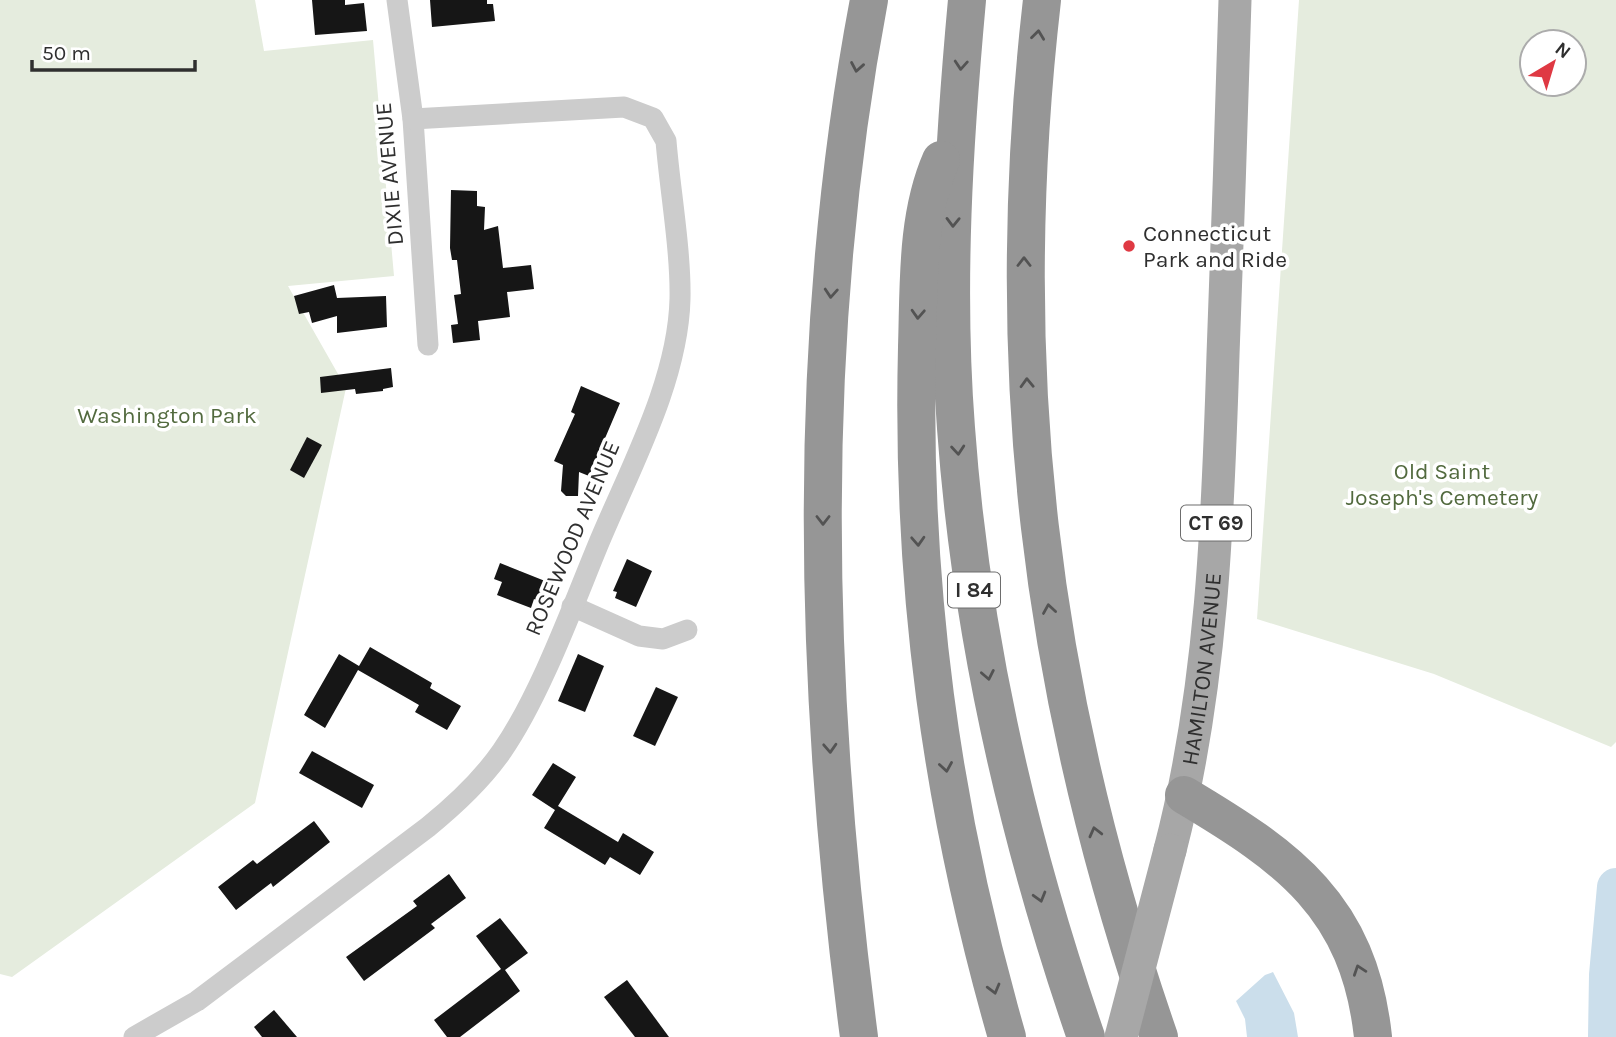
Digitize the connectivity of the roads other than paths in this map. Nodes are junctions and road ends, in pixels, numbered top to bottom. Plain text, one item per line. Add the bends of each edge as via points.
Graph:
1 (397, 0) edge
2 (869, 0) edge
3 (967, 0) edge
4 (1042, 0) edge
5 (1236, 0) edge
6 (413, 119) junction
7 (957, 130) junction
8 (428, 345) dead end
9 (572, 606) junction
10 (687, 630) dead end
11 (1184, 795) junction
12 (134, 1037) edge
13 (859, 1037) edge
14 (1007, 1037) edge
15 (1086, 1037) edge
16 (1121, 1037) edge
17 (1159, 1037) edge
18 (1373, 1037) edge

1 - 6 street, DIXIE AVENUE
2 -> 13 highway via 846,139 834,254 822,493 832,778
3 -> 7 highway, I 84
17 -> 4 highway via 1090,811 1060,670 1039,535 1024,265 1029,136
5 - 11 main road, HAMILTON AVENUE / CT 69 via 1215,533 1202,677
6 - 8 street, DIXIE AVENUE
6 - 9 street, ROSEWOOD AVENUE via 624,107 653,118 666,141 680,299 674,348 663,387
7 -> 14 highway via 936,173 925,217 916,368 917,527 929,655 956,827
7 -> 15 highway, I 84 via 954,388 978,618 1025,841
9 - 10 street via 639,636 663,639
9 - 12 street, ROSEWOOD AVENUE via 521,719 501,752 455,804 197,1001
11 - 16 main road, HAMILTON AVENUE / CT 69, bridge
18 -> 11 highway via 1355,959 1324,904 1272,851

